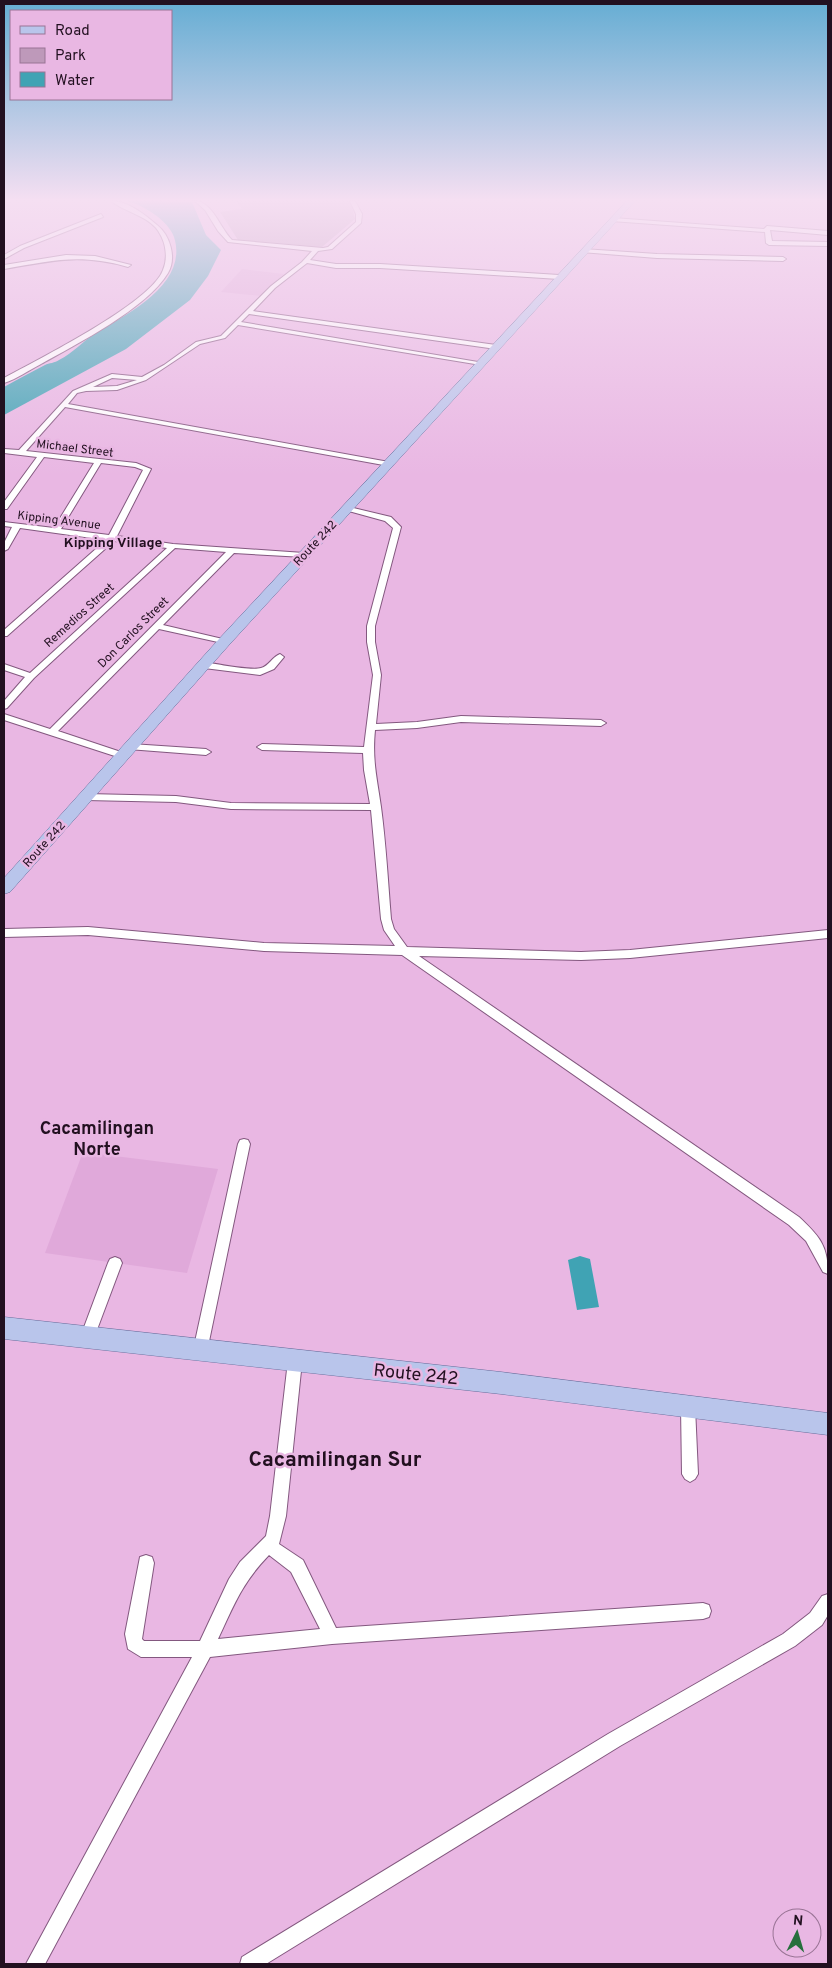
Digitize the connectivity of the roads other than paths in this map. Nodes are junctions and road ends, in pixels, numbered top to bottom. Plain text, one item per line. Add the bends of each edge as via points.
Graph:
1 (147, 293) edge
2 (267, 293) edge
3 (545, 293) edge
4 (248, 312) junction
5 (236, 323) junction
6 (496, 347) junction
7 (481, 363) junction
8 (144, 379) junction
9 (4, 380) edge
10 (83, 390) junction
11 (63, 405) junction
12 (4, 451) edge
13 (22, 452) junction
14 (42, 455) junction
15 (98, 462) junction
16 (389, 464) junction
17 (4, 507) edge
18 (348, 508) junction
19 (4, 524) edge
20 (17, 526) junction
21 (57, 530) junction
22 (112, 538) junction
23 (173, 546) junction
24 (4, 549) edge
25 (232, 550) junction
26 (304, 555) junction
27 (156, 626) junction
28 (4, 634) edge
29 (224, 642) junction
30 (280, 657) dead end
31 (204, 665) junction
32 (4, 667) edge
33 (31, 676) junction
34 (4, 706) edge
35 (4, 717) edge
36 (601, 723) dead end
37 (372, 726) junction
38 (52, 732) junction
39 (262, 747) dead end
40 (368, 750) junction
41 (127, 752) junction
42 (206, 752) dead end
43 (86, 797) junction
44 (376, 807) junction
45 (4, 888) edge
46 (4, 933) edge
47 (828, 934) edge
48 (404, 951) junction
49 (244, 1144) dead end
50 (114, 1263) dead end
51 (828, 1268) edge
52 (4, 1328) edge
53 (88, 1338) junction
54 (200, 1351) junction
55 (295, 1361) junction
56 (688, 1407) junction
57 (828, 1424) edge
58 (690, 1474) dead end
59 (268, 1545) junction
60 (146, 1563) dead end
61 (828, 1602) edge
62 (703, 1611) dead end
63 (332, 1636) junction
64 (205, 1649) junction
65 (35, 1964) edge
66 (249, 1964) edge

1 - 9 street via 64,349
2 - 4 street
3 - 6 main road, Route 242
4 - 5 street
4 - 6 street
5 - 7 street
5 - 8 street via 223,337 198,344
6 - 7 main road, Route 242
7 - 16 main road, Route 242
8 - 10 street via 117,388
8 - 10 street via 115,374 101,378
10 - 11 street via 75,392
11 - 13 street
11 - 16 street
12 - 13 street, Michael Street
13 - 14 street, Michael Street
14 - 15 street, Michael Street
14 - 17 street
15 - 21 street
15 - 22 street, Michael Street via 147,469
16 - 18 main road, Route 242
18 - 26 main road, Route 242
18 - 37 street via 388,519 397,527 371,626 377,675
19 - 20 street, Kipping Avenue
20 - 21 street, Kipping Avenue
20 - 24 street
21 - 22 street, Kipping Avenue
22 - 23 street, Kipping Avenue
22 - 28 street
23 - 25 street, Kipping Avenue
23 - 33 street, Remedios Street
25 - 26 street
25 - 27 street, Don Carlos Street
26 - 29 main road, Route 242
27 - 29 street
27 - 38 street, Don Carlos Street
29 - 31 main road, Route 242
30 - 31 street via 272,667 260,672
31 - 41 main road, Route 242
32 - 33 street
33 - 34 street, Remedios Street
35 - 38 street
36 - 37 street via 461,719 417,725
37 - 40 street
38 - 41 street
39 - 40 street
40 - 44 street
41 - 42 street
41 - 43 main road, Route 242
43 - 44 street via 186,800 231,806
43 - 45 main road, Route 242
44 - 48 street via 386,919 389,930
46 - 48 street via 88,932 264,947
47 - 48 street via 607,956
48 - 51 street via 794,1221 811,1237
49 - 54 street
50 - 53 street
52 - 53 main road, Route 242
53 - 54 main road, Route 242
54 - 55 main road, Route 242
55 - 56 main road, Route 242
55 - 59 street via 275,1533
56 - 57 main road, Route 242
56 - 58 street
59 - 63 street via 297,1566
59 - 64 street via 235,1585
60 - 64 street via 134,1643 141,1649
61 - 66 street via 816,1619 789,1640 606,1744
62 - 63 street
63 - 64 street
64 - 65 street

